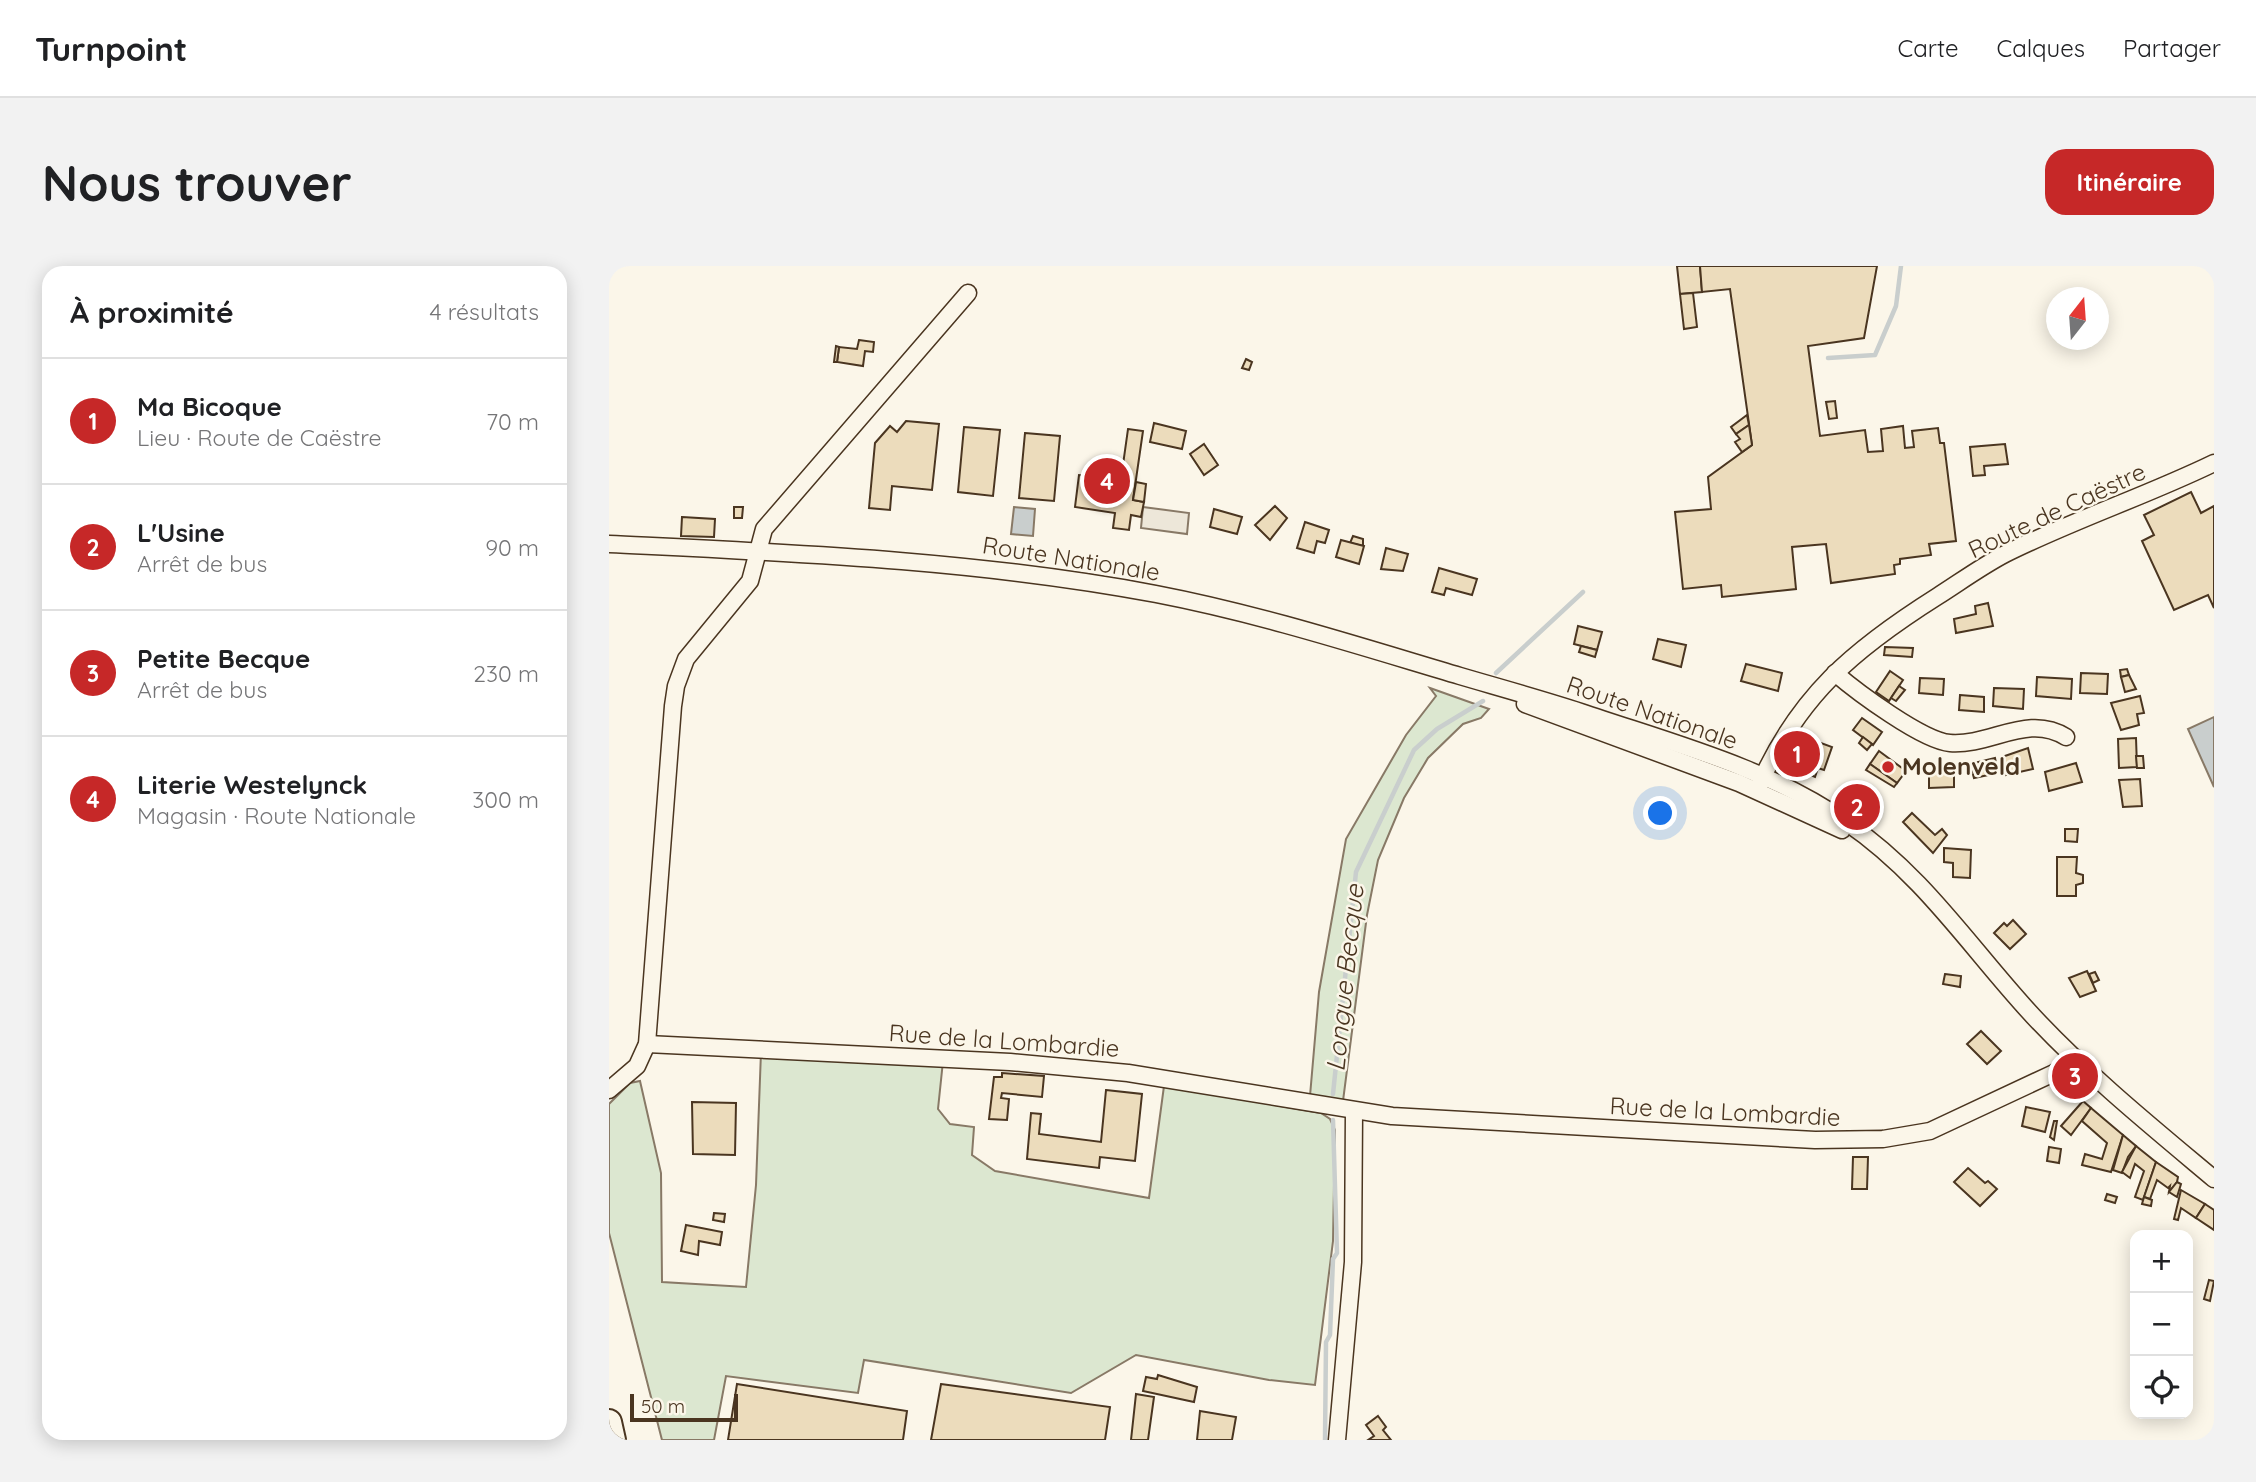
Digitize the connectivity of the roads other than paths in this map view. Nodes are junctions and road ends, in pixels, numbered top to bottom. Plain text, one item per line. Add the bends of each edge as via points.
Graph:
1 (968, 293) dead end
2 (2214, 463) edge
3 (609, 544) edge
4 (667, 549) junction
5 (756, 552) junction
6 (609, 555) edge
7 (1835, 673) junction
8 (2066, 737) dead end
9 (1760, 783) junction
10 (647, 1044) junction
11 (2076, 1058) junction
12 (609, 1090) edge
13 (1354, 1111) junction
14 (2214, 1179) edge
15 (609, 1422) edge
16 (613, 1440) edge
17 (1337, 1440) edge

1 - 5 street via 764,529
2 - 7 street, Route de Caëstre via 2005,555 1886,629
3 - 4 street, Route Nationale
4 - 5 street, Route Nationale
4 - 6 street, Route Nationale
5 - 9 street, Route Nationale via 969,567 1156,594 1332,636 1458,675 1699,751
5 - 10 street via 750,581 691,651 676,685
7 - 8 street via 1937,740 1958,743 2038,727
7 - 9 street, Route de Caëstre via 1802,712
9 - 11 street, Route Nationale via 1825,808 1892,860 1942,906 2024,1006
10 - 12 street via 637,1066
10 - 13 street, Rue de la Lombardie via 898,1055 1113,1071
11 - 13 street, Rue de la Lombardie via 1951,1123 1883,1139 1786,1139
11 - 14 street, Route Nationale
13 - 17 street via 1353,1262
15 - 16 highway

